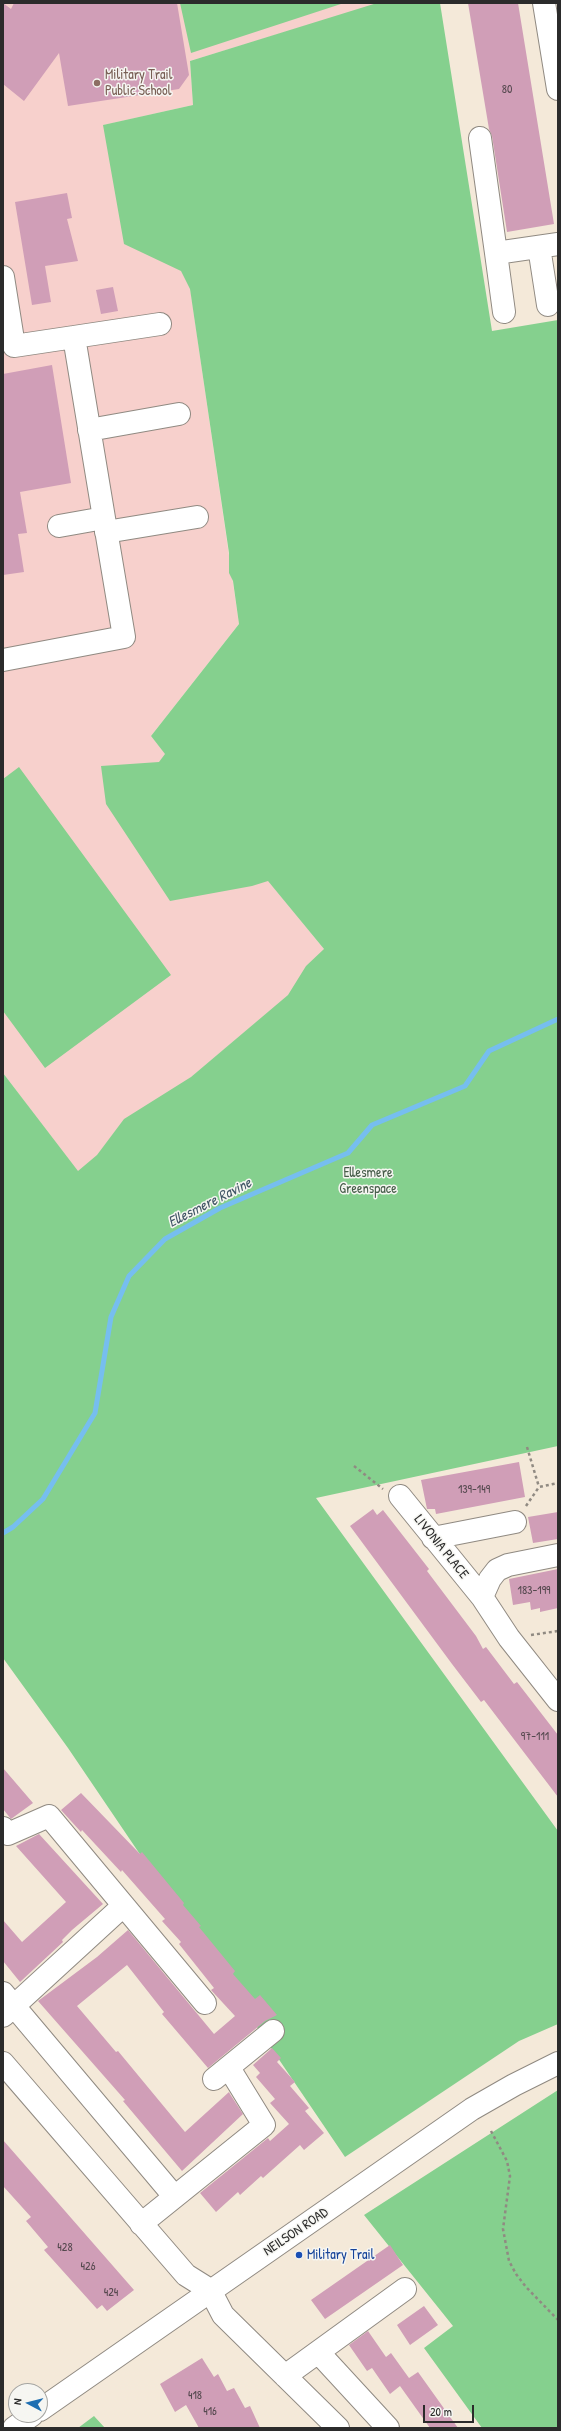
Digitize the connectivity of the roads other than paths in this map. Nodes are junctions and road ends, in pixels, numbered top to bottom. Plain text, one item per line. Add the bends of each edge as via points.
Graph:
1 (544, 3) edge
2 (558, 90) edge
3 (480, 138) dead end
4 (549, 245) edge
5 (496, 253) junction
6 (3, 277) edge
7 (548, 305) dead end
8 (504, 312) dead end
9 (160, 324) dead end
10 (74, 337) junction
11 (179, 414) dead end
12 (89, 430) junction
13 (196, 517) dead end
14 (105, 525) junction
15 (60, 526) dead end
16 (3, 660) edge
17 (400, 1496) road end
18 (515, 1522) road end
19 (433, 1538) junction
20 (558, 1556) edge
21 (482, 1597) junction
22 (558, 1700) edge
23 (3, 1828) edge
24 (123, 1906) junction
25 (205, 2003) dead end
26 (7, 2005) edge
27 (273, 2031) dead end
28 (3, 2063) edge
29 (558, 2064) edge
30 (174, 2196) junction
31 (141, 2224) junction
32 (405, 2289) dead end
33 (210, 2290) junction
34 (318, 2352) junction
35 (285, 2376) junction
36 (48, 2404) edge
37 (338, 2428) edge
38 (388, 2428) edge

1 - 2 main road
3 - 5 main road
4 - 5 main road
4 - 7 main road
5 - 8 main road
6 - 10 main road via 14,346
9 - 10 main road
10 - 12 main road
11 - 12 main road
12 - 14 main road
13 - 14 main road
14 - 15 main road
14 - 16 main road via 124,638
17 - 19 main road, LIVONIA PLACE
18 - 19 main road
19 - 21 main road, LIVONIA PLACE
20 - 21 main road, LIVONIA PLACE via 508,1565 497,1570
21 - 22 main road, LIVONIA PLACE via 509,1638
23 - 24 main road via 8,1834 49,1816
24 - 25 main road
24 - 26 main road
26 - 30 main road
27 - 30 main road via 221,2073 264,2124
28 - 31 main road
29 - 33 main road, NEILSON ROAD via 472,2109
30 - 31 main road
31 - 33 main road via 186,2275
32 - 34 main road
33 - 35 main road via 223,2315
33 - 36 main road, NEILSON ROAD
34 - 35 main road
34 - 38 main road
35 - 37 main road

